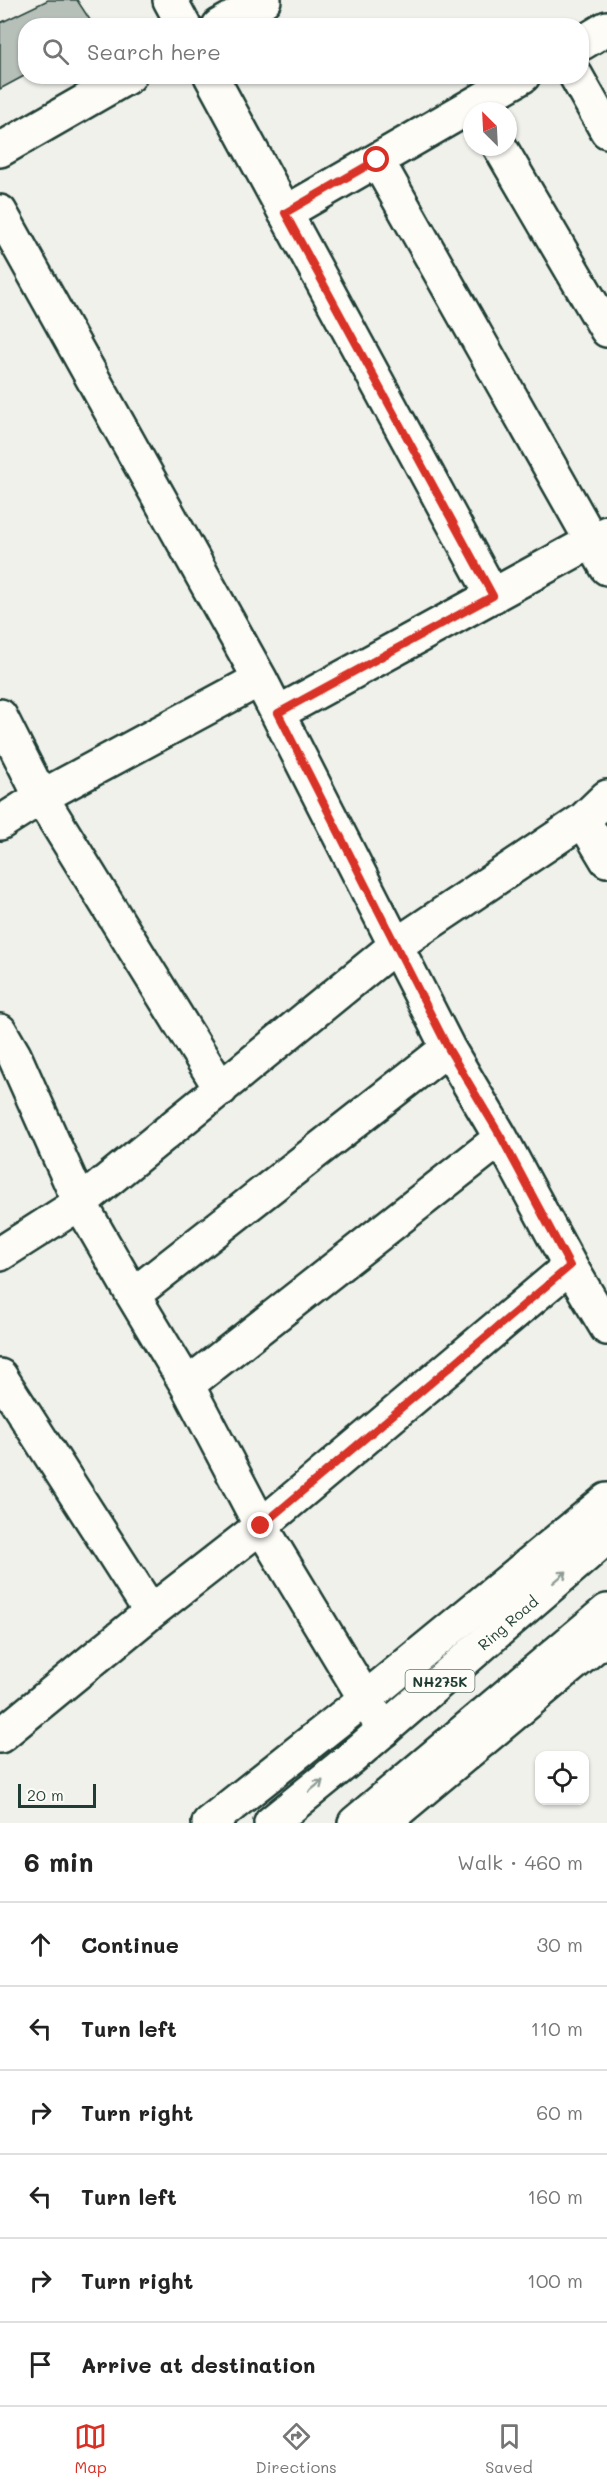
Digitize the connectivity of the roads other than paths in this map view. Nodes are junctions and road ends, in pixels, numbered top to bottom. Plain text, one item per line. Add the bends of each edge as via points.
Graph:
1 (170, 0) edge
2 (264, 0) edge
3 (180, 18) edge
4 (233, 18) edge
5 (607, 28) edge
6 (589, 39) edge
7 (115, 84) edge
8 (215, 84) edge
9 (512, 84) edge
10 (581, 84) edge
11 (486, 102) edge
12 (463, 115) edge
13 (607, 131) edge
14 (0, 150) edge
15 (505, 156) edge
16 (377, 160) junction
17 (0, 212) edge
18 (285, 213) junction
19 (607, 330) edge
20 (602, 547) edge
21 (493, 596) junction
22 (260, 679) junction
23 (278, 713) junction
24 (0, 716) edge
25 (41, 797) junction
26 (607, 797) edge
27 (583, 820) junction
28 (0, 823) edge
29 (607, 860) edge
30 (395, 946) junction
31 (448, 1048) junction
32 (5, 1050) edge
33 (221, 1089) junction
34 (501, 1137) junction
35 (80, 1203) junction
36 (0, 1254) edge
37 (570, 1266) junction
38 (133, 1295) junction
39 (607, 1328) edge
40 (1, 1382) edge
41 (187, 1385) junction
42 (607, 1500) edge
43 (261, 1526) junction
44 (607, 1537) edge
45 (607, 1611) edge
46 (151, 1612) junction
47 (607, 1636) edge
48 (365, 1698) junction
49 (384, 1730) junction
50 (0, 1736) edge
51 (390, 1815) edge
52 (209, 1823) edge
53 (271, 1823) edge
54 (355, 1823) edge

1 - 3 main road
2 - 4 main road
5 - 6 main road
7 - 14 main road
8 - 18 main road
9 - 11 main road
10 - 13 main road
12 - 16 main road
15 - 19 main road
16 - 18 main road
16 - 20 main road
17 - 22 main road
18 - 21 main road
20 - 21 main road
21 - 23 main road
22 - 23 main road
22 - 25 main road
23 - 30 main road
24 - 25 main road
25 - 28 main road
25 - 33 main road
26 - 27 main road
27 - 29 main road
27 - 30 main road
30 - 31 main road
30 - 33 main road
31 - 34 main road
31 - 38 main road
32 - 35 main road
33 - 35 main road
34 - 37 main road
34 - 41 main road
35 - 36 main road
35 - 38 main road
37 - 39 main road
37 - 43 main road
38 - 41 main road
40 - 46 main road
41 - 43 main road
42 - 48 main road
43 - 46 main road
43 - 48 main road
49 -> 44 main road, Ring Road / NH275K
45 - 51 main road
46 - 50 main road
47 - 51 main road
48 - 49 main road
48 - 52 main road
53 -> 49 main road, Ring Road / NH275K
51 - 54 main road

